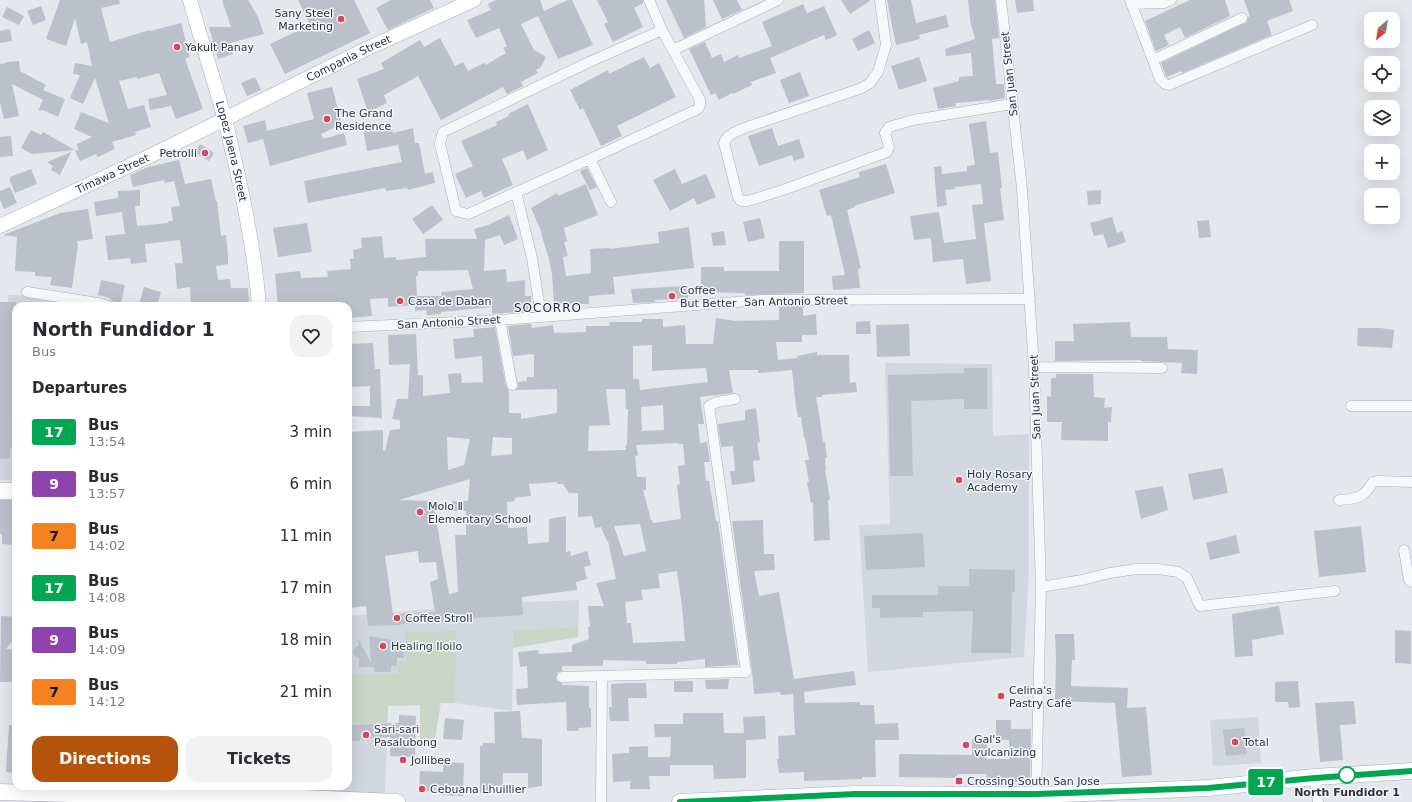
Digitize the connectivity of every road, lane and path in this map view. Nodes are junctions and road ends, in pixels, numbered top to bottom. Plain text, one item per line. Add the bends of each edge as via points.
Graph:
1 (190, 0) edge
2 (474, 0) edge
3 (649, 0) edge
4 (778, 0) edge
5 (880, 0) edge
6 (1001, 0) edge
7 (1171, 0) edge
8 (1131, 2) edge
9 (1242, 18) dead end
10 (1312, 25) dead end
11 (662, 30) junction
12 (673, 50) junction
13 (1153, 60) junction
14 (1012, 104) junction
15 (224, 119) junction
16 (590, 159) junction
17 (516, 192) junction
18 (611, 202) dead end
19 (0, 226) edge
20 (27, 292) dead end
21 (1030, 299) junction
22 (92, 302) edge
23 (259, 302) edge
24 (542, 316) junction
25 (500, 320) junction
26 (352, 327) edge
27 (1034, 367) junction
28 (1162, 368) dead end
29 (512, 385) dead end
30 (735, 399) dead end
31 (1351, 406) dead end
32 (1412, 406) edge
33 (1412, 482) edge
34 (0, 491) edge
35 (12, 491) edge
36 (1339, 500) dead end
37 (1404, 550) dead end
38 (1412, 582) edge
39 (1041, 587) junction
40 (1335, 591) dead end
41 (602, 676) junction
42 (562, 677) dead end
43 (1412, 771) edge
44 (1315, 778) junction
45 (0, 792) edge
46 (153, 795) edge
47 (302, 795) edge
48 (1036, 798) edge
49 (397, 802) edge
50 (601, 802) edge
51 (680, 802) edge
52 (1318, 802) edge

1 - 15 street, Lopez Jaena Street
2 - 15 street, Compania Street via 364,50
3 - 11 street
4 - 12 street
5 - 14 street via 886,45 878,72 870,83 862,88 747,127 725,139 741,201 783,190 887,152 889,147 885,133 889,127 913,120
6 - 14 street, San Juan Street
7 - 8 street via 1164,3
8 - 13 street
9 - 13 street
10 - 13 street via 1169,84 1164,84 1160,79
11 - 12 street
11 - 17 street via 443,132 440,144 456,211 468,214
12 - 16 street via 700,100 698,109
14 - 21 street, San Juan Street via 1022,189
15 - 19 street, Timawa Street
15 - 23 street, Lopez Jaena Street via 239,179
16 - 17 street
16 - 18 street
17 - 24 street via 532,258
20 - 22 street
21 - 24 street, San Antonio Street via 762,300
21 - 27 street, San Juan Street
24 - 25 street, San Antonio Street
25 - 26 street, San Antonio Street
25 - 29 street
27 - 28 street
27 - 39 street, San Juan Street
30 - 41 street via 709,406 746,672
31 - 32 street
33 - 36 street via 1373,482 1367,493 1355,499
34 - 35 main road
37 - 38 street via 1409,580
39 - 40 street via 1136,569 1158,569 1178,572 1187,578 1200,606
39 - 48 street, San Juan Street
41 - 42 street
41 - 50 street
43 - 44 main road
44 - 48 main road via 1208,788
44 - 52 street
45 - 46 main road
46 - 47 main road
47 - 49 main road
48 - 51 main road via 856,794

